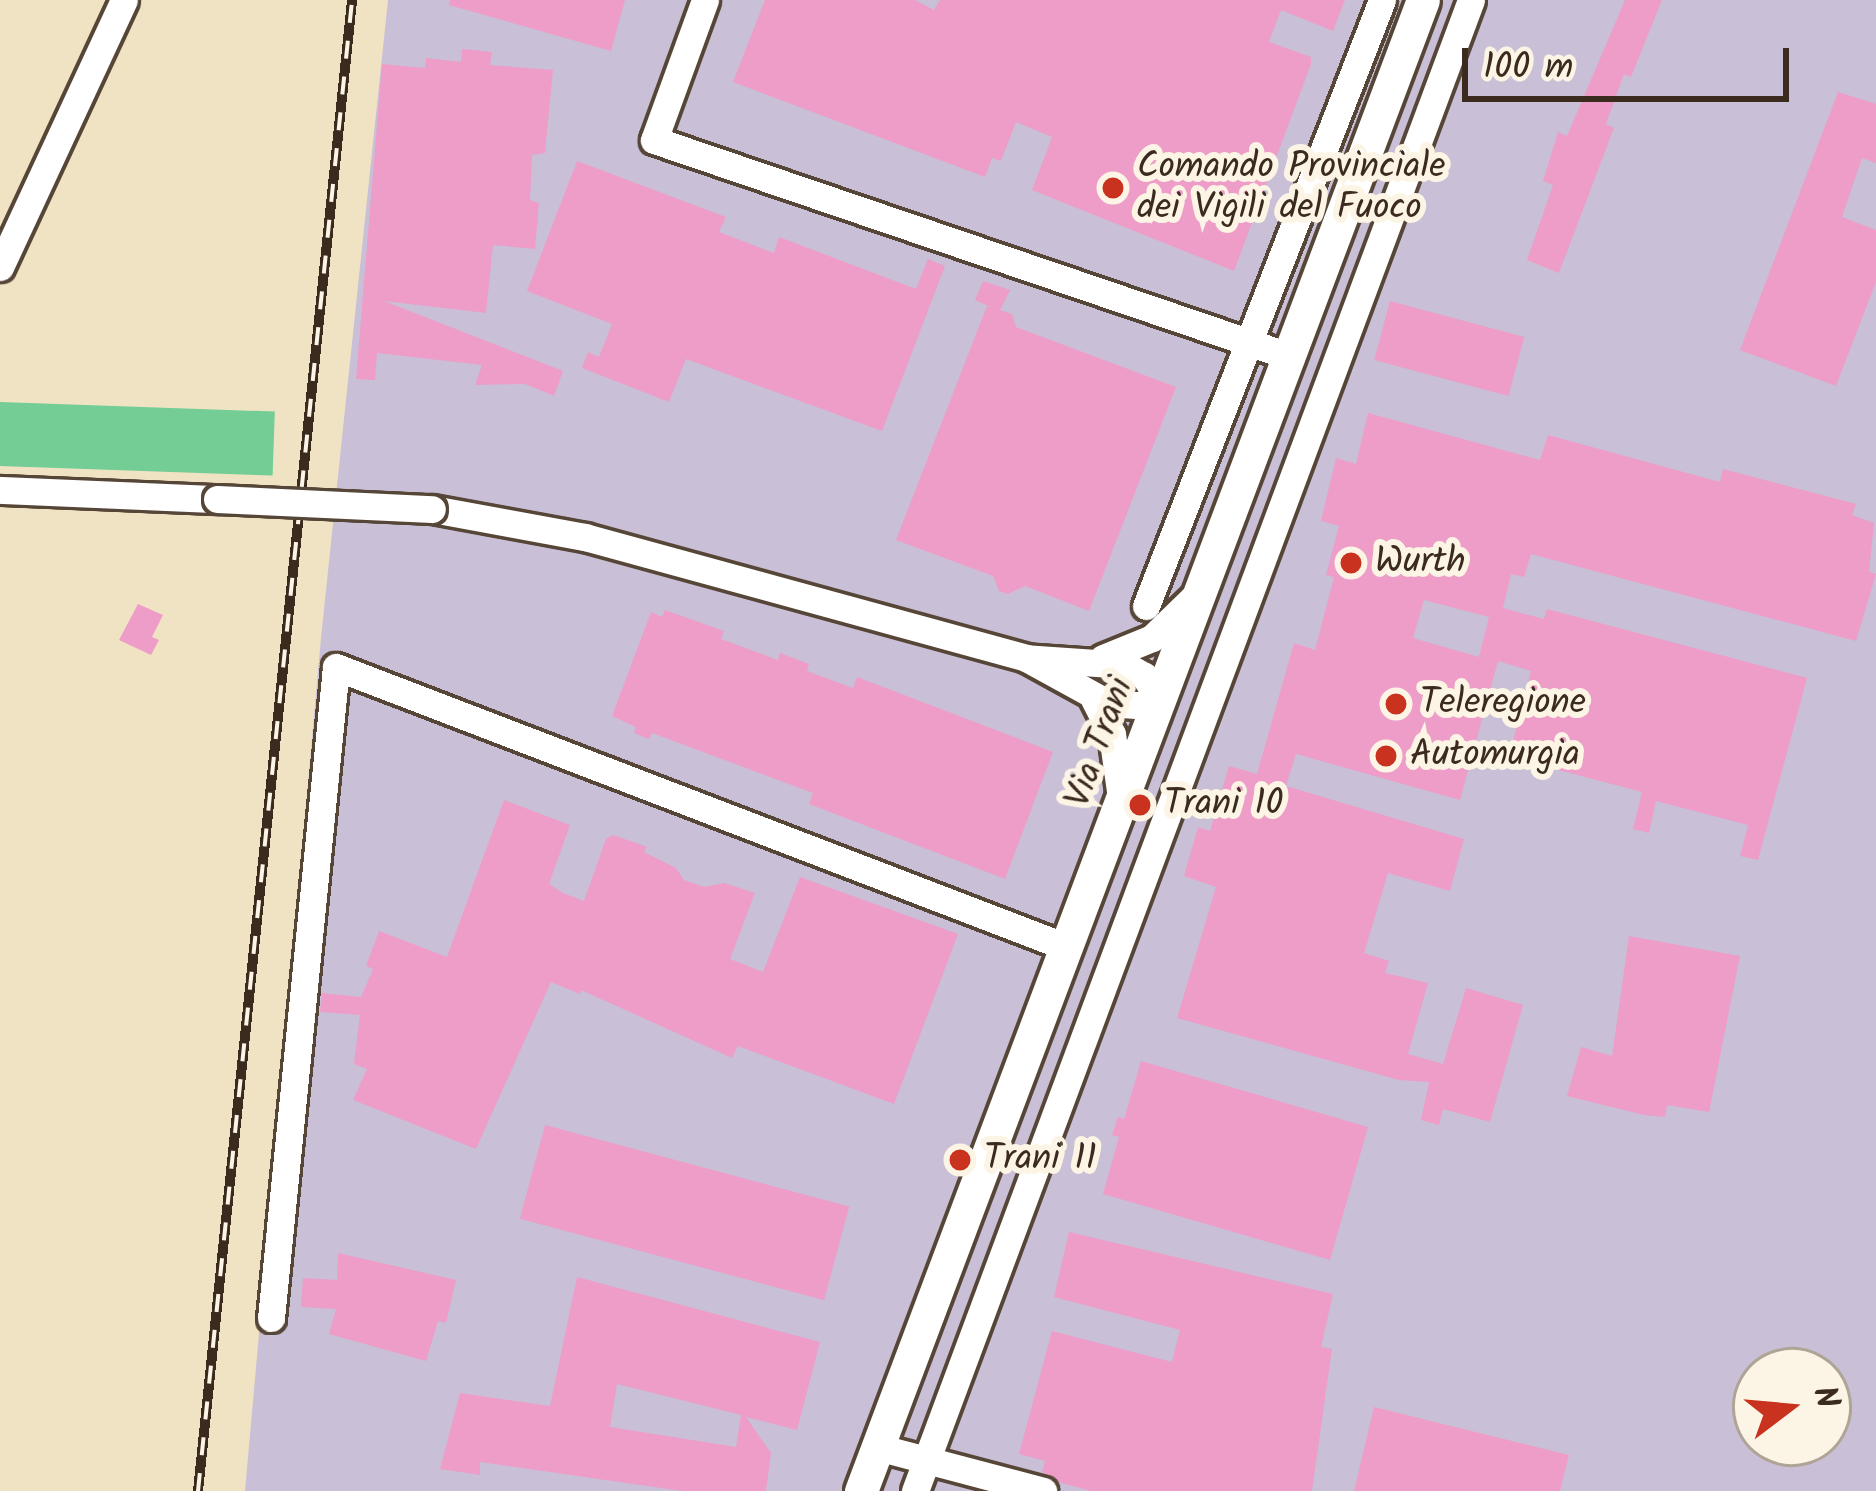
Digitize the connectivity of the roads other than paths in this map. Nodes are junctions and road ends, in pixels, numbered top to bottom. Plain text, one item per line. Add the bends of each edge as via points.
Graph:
1 (124, 0) edge
2 (705, 0) edge
3 (1382, 0) edge
4 (1471, 0) edge
5 (1418, 11) edge
6 (1459, 32) junction
7 (0, 267) edge
8 (1249, 342) junction
9 (1289, 356) junction
10 (0, 490) edge
11 (1217, 539) junction
12 (1265, 549) junction
13 (1197, 594) junction
14 (1146, 606) dead end
15 (1027, 658) junction
16 (1089, 661) junction
17 (1159, 698) junction
18 (1094, 699) junction
19 (1121, 802) junction
20 (1088, 889) junction
21 (1133, 901) junction
22 (1066, 947) junction
23 (272, 1318) dead end
24 (878, 1447) junction
25 (927, 1458) junction
26 (861, 1491) edge
27 (915, 1491) edge
28 (1043, 1491) edge

1 - 7 street
2 - 8 street via 653,140
3 - 8 street
4 - 6 street
5 - 6 street, Via Trani
5 - 9 main road, Via Trani
6 - 12 street
8 - 9 street
8 - 14 street
9 - 11 main road, Via Trani
10 - 15 street, bridge via 432,509 585,537
11 - 12 street
11 - 13 main road, Via Trani
12 - 21 street
13 - 16 street via 1141,645
13 - 17 main road, Via Trani
15 - 16 street
15 - 18 street
16 - 17 street via 1132,668
17 - 18 street via 1130,706
17 - 19 main road, Via Trani
18 - 19 street via 1116,749
19 - 20 main road, Via Trani
20 - 21 street
20 - 22 main road, Via Trani
21 - 25 street
22 - 23 street via 336,667
22 - 24 main road, Via Trani
24 - 25 street
24 - 26 main road, Via Trani
25 - 27 street
25 - 28 street

